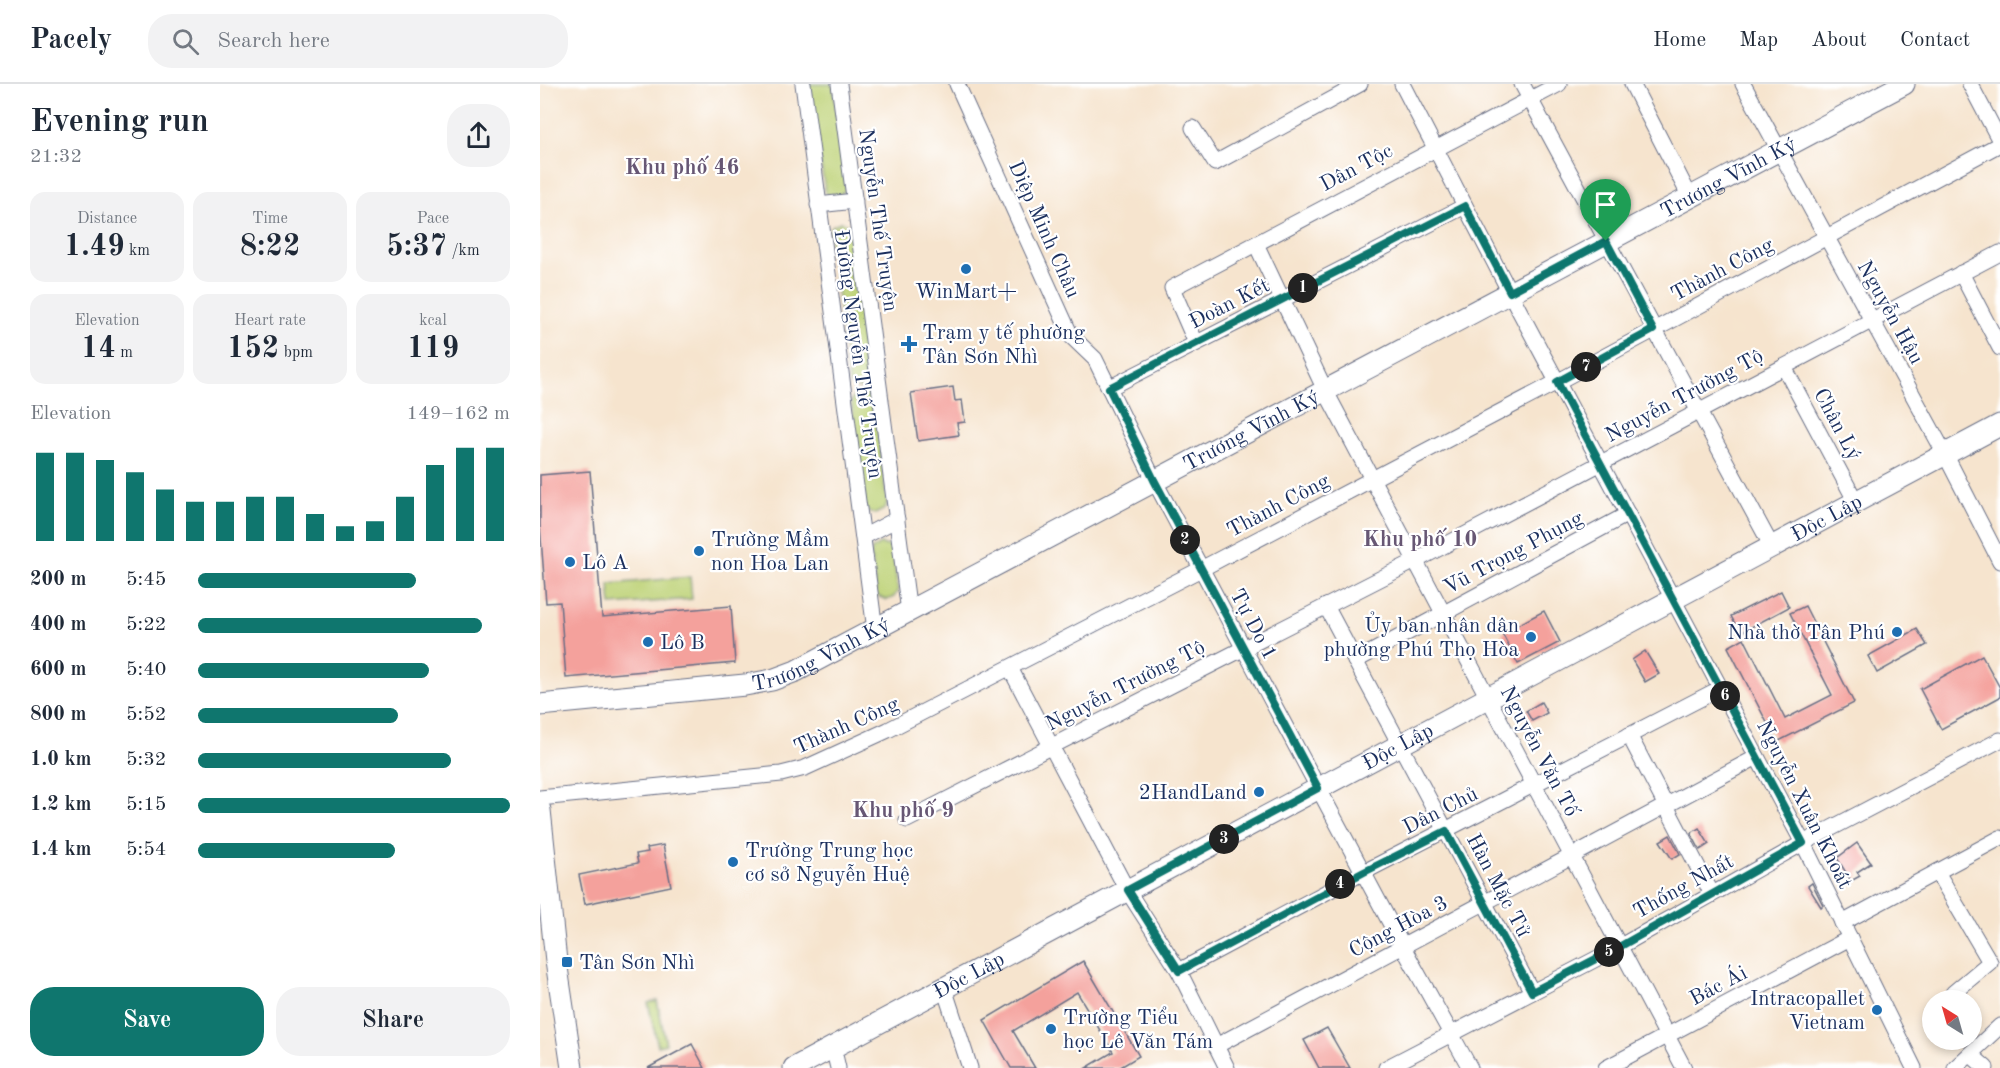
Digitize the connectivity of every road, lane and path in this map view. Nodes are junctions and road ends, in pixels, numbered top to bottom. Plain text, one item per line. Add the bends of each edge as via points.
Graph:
1 (803, 84) edge
2 (840, 84) edge
3 (957, 84) edge
4 (1360, 84) edge
5 (1402, 84) edge
6 (1522, 84) edge
7 (1559, 84) edge
8 (1632, 84) edge
9 (1743, 84) edge
10 (1904, 84) edge
11 (1970, 84) edge
12 (1530, 99) junction
13 (1193, 128) dead end
14 (2000, 142) edge
15 (1436, 149) junction
16 (1778, 150) junction
17 (1690, 197) junction
18 (855, 201) junction
19 (818, 205) junction
20 (1465, 206) junction
21 (1826, 237) junction
22 (1606, 241) junction
23 (1256, 243) junction
24 (2000, 253) edge
25 (1961, 273) junction
26 (1510, 292) junction
27 (1282, 299) junction
28 (1871, 320) junction
29 (1653, 330) junction
30 (1196, 343) junction
31 (2000, 348) edge
32 (1784, 367) junction
33 (1557, 382) junction
34 (1109, 388) junction
35 (1325, 390) junction
36 (1698, 412) junction
37 (2000, 425) edge
38 (1945, 454) junction
39 (1601, 463) junction
40 (1372, 479) junction
41 (1154, 480) junction
42 (1856, 502) junction
43 (1628, 514) junction
44 (897, 519) junction
45 (862, 537) junction
46 (1772, 547) junction
47 (1414, 561) junction
48 (2000, 561) edge
49 (1201, 570) junction
50 (1673, 599) junction
51 (1326, 606) junction
52 (909, 612) junction
53 (1443, 614) junction
54 (875, 630) junction
55 (1243, 648) junction
56 (1355, 661) junction
57 (1011, 668) junction
58 (1721, 688) junction
59 (1488, 698) junction
60 (540, 705) edge
61 (1629, 735) junction
62 (2000, 740) edge
63 (1400, 745) junction
64 (1052, 746) junction
65 (1757, 757) junction
66 (1534, 785) junction
67 (1318, 788) junction
68 (540, 798) edge
69 (1665, 804) junction
70 (540, 810) edge
71 (907, 820) dead end
72 (1446, 831) junction
73 (2000, 838) edge
74 (1803, 843) junction
75 (1572, 856) junction
76 (1364, 872) junction
77 (1936, 872) junction
78 (1128, 890) junction
79 (1712, 894) junction
80 (1484, 902) junction
81 (1842, 922) junction
82 (1850, 938) junction
83 (1403, 947) junction
84 (1619, 947) junction
85 (1179, 971) junction
86 (944, 988) junction
87 (1957, 990) edge
88 (1532, 992) junction
89 (2000, 1026) edge
90 (1451, 1035) junction
91 (1667, 1036) junction
92 (1216, 1046) junction
93 (833, 1047) junction
94 (1970, 1054) junction
95 (572, 1068) edge
96 (794, 1068) edge
97 (838, 1068) edge
98 (970, 1068) edge
99 (1227, 1068) edge
100 (1386, 1068) edge
101 (1470, 1068) edge
102 (1606, 1068) edge
103 (1684, 1068) edge
104 (1914, 1068) edge
105 (1955, 1068) edge
106 (1986, 1068) edge

1 - 19 street, Đường Nguyễn Thế Truyện
2 - 18 street, Nguyễn Thế Truyện
3 - 34 street, Diệp Minh Châu via 1071,336 1095,359
4 - 13 street via 1215,163
5 - 15 street, Nguyễn Xuân Khoát
6 - 12 street
7 - 12 street, Dân Tộc
8 - 17 street
9 - 16 street, Nguyễn Hậu
10 - 16 street, Trương Vĩnh Ký
11 - 14 street
12 - 15 street, Dân Tộc
12 - 22 street
14 - 21 street, Thành Công
15 - 20 street, Nguyễn Xuân Khoát
15 - 23 street, Dân Tộc
16 - 17 street, Trương Vĩnh Ký
16 - 21 street, Nguyễn Hậu
17 - 22 street, Trương Vĩnh Ký
18 - 19 street
18 - 44 street, Nguyễn Thế Truyện
19 - 45 street, Đường Nguyễn Thế Truyện
20 - 26 street, Nguyễn Xuân Khoát
20 - 27 street, Đoàn Kết
21 - 28 street, Nguyễn Hậu
21 - 29 street, Thành Công
22 - 26 street, Trương Vĩnh Ký
22 - 29 street
23 - 27 street, Nguyễn Văn Tố
23 - 30 street, Dân Tộc via 1172,288
24 - 25 street, Nguyễn Trường Tộ
25 - 28 street, Nguyễn Trường Tộ
25 - 31 street
26 - 33 street, Nguyễn Xuân Khoát
26 - 35 street, Trương Vĩnh Ký
27 - 30 street, Đoàn Kết
27 - 35 street, Nguyễn Văn Tố
28 - 32 street, Nguyễn Trường Tộ
28 - 38 street, Nguyễn Hậu
29 - 33 street, Thành Công
29 - 36 street
30 - 34 street, Đoàn Kết
32 - 36 street, Nguyễn Trường Tộ
32 - 42 street, Chân Lý
33 - 39 street, Nguyễn Xuân Khoát
33 - 40 street, Thành Công
34 - 41 street, Diệp Minh Châu
35 - 40 street, Nguyễn Văn Tố
35 - 41 street, Trương Vĩnh Ký
36 - 39 street, Nguyễn Trường Tộ
36 - 46 street
37 - 38 street, Độc Lập
38 - 42 street, Độc Lập
38 - 48 street, Nguyễn Hậu
39 - 43 street, Nguyễn Xuân Khoát
39 - 47 street, Nguyễn Trường Tộ
40 - 47 street, Nguyễn Văn Tố
40 - 49 street, Thành Công
41 - 49 street, Tự Do 1
41 - 52 street, Trương Vĩnh Ký
42 - 46 street, Độc Lập
43 - 50 street, Nguyễn Xuân Khoát
43 - 53 street, Vũ Trọng Phụng
44 - 45 street
44 - 52 street, Nguyễn Thế Truyện
45 - 54 street, Đường Nguyễn Thế Truyện
46 - 50 street, Độc Lập
47 - 51 street, Nguyễn Trường Tộ
47 - 53 street, Nguyễn Văn Tố
49 - 55 street, Tự Do 1
49 - 57 street, Thành Công
50 - 58 street, Nguyễn Xuân Khoát
50 - 59 street, Độc Lập
51 - 55 street, Nguyễn Trường Tộ
51 - 56 street, Hàn Mặc Tử
52 - 54 street, Trương Vĩnh Ký
53 - 56 street, Vũ Trọng Phụng
53 - 59 street, Nguyễn Văn Tố
54 - 60 street, Trương Vĩnh Ký via 796,671 759,682
55 - 64 street, Nguyễn Trường Tộ
55 - 67 street, Tự Do 1
56 - 63 street, Hàn Mặc Tử
57 - 64 street
57 - 68 street, Thành Công via 888,730 797,770
58 - 61 street, Dân Chủ
58 - 65 street, Nguyễn Xuân Khoát
59 - 63 street, Độc Lập
59 - 66 street, Nguyễn Văn Tố
61 - 66 street, Dân Chủ
61 - 69 street
62 - 74 street, Thống Nhất
63 - 67 street, Độc Lập
63 - 72 street, Hàn Mặc Tử
64 - 71 street, Nguyễn Trường Tộ
64 - 78 street
65 - 69 street, Cộng Hòa 3
65 - 74 street, Nguyễn Xuân Khoát
66 - 72 street, Dân Chủ
66 - 75 street, Nguyễn Văn Tố
67 - 76 street, Tự Do 1
67 - 78 street, Độc Lập
69 - 75 street, Cộng Hòa 3
69 - 79 street
70 - 95 street
72 - 76 street, Dân Chủ
72 - 80 street, Hàn Mặc Tử
73 - 77 street
74 - 79 street, Thống Nhất
74 - 81 street, Nguyễn Xuân Khoát
75 - 80 street, Cộng Hòa 3
75 - 84 street, Nguyễn Văn Tố
76 - 83 street, Tự Do 1
76 - 85 street, Dân Chủ
77 - 81 street
77 - 87 street via 1990,962
78 - 85 street
78 - 86 street, Độc Lập
79 - 84 street, Thống Nhất
80 - 83 street, Cộng Hòa 3
80 - 88 street, Hàn Mặc Tử
81 - 82 street, Nguyễn Xuân Khoát
82 - 91 street, Bác Ái
82 - 104 street, Nguyễn Xuân Khoát
83 - 90 street, Tự Do 1
83 - 92 street, Cộng Hòa 3
84 - 88 street, Thống Nhất
84 - 91 street, Nguyễn Văn Tố
85 - 92 street
86 - 93 street, Độc Lập
86 - 98 street
88 - 90 street, Thống Nhất
89 - 94 street
90 - 100 street, Thống Nhất
90 - 101 street, Tự Do 1
91 - 102 street, Bác Ái
91 - 103 street, Nguyễn Văn Tố
92 - 99 street
93 - 96 street, Độc Lập
93 - 97 street
94 - 105 street
94 - 106 street

